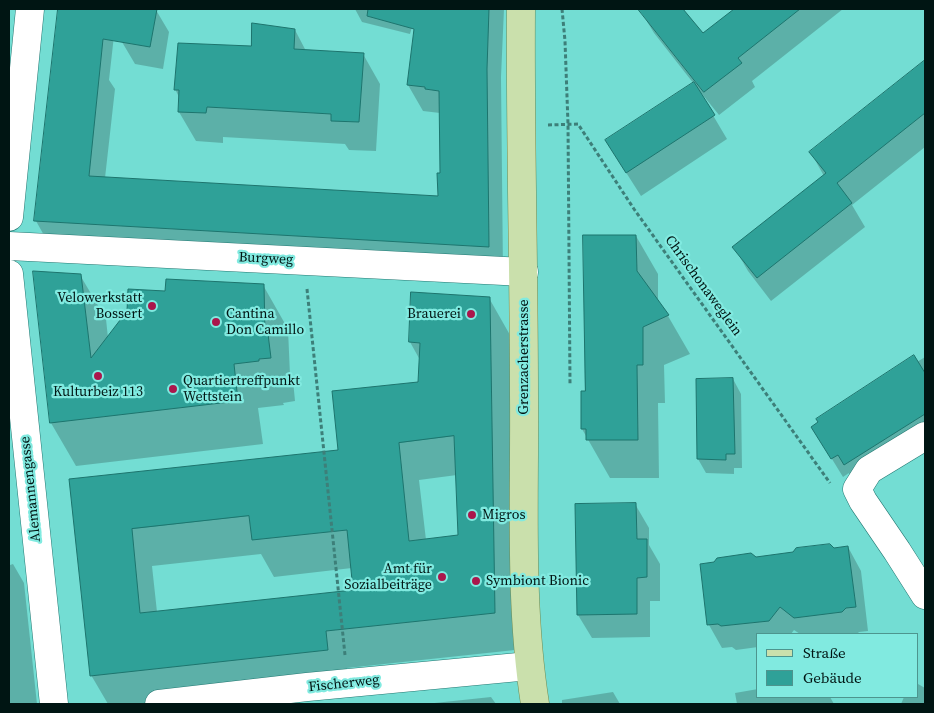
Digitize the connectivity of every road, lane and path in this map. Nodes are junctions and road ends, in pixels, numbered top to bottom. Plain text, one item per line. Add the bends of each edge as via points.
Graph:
1 (30, 9) edge
2 (521, 9) edge
3 (562, 9) edge
4 (568, 124) junction
5 (520, 125) junction
6 (9, 218) edge
7 (9, 246) edge
8 (304, 261) junction
9 (524, 272) junction
10 (9, 274) edge
11 (570, 384) dead end
12 (925, 436) edge
13 (857, 489) junction
14 (922, 582) edge
15 (529, 666) junction
16 (348, 683) junction
17 (308, 696) edge
18 (54, 704) edge
19 (159, 704) edge
20 (535, 704) edge

1 - 6 street
2 - 5 main road, Grenzacherstrasse
3 - 4 path
4 - 5 path
4 - 11 path
4 - 13 path, Chrischonaweglein via 578,124 634,209 831,485
5 - 9 main road, Grenzacherstrasse
7 - 8 street, Burgweg
8 - 9 street, Burgweg
8 - 16 path
9 - 15 main road, Grenzacherstrasse via 525,624
10 - 18 street, Alemannengasse
12 - 13 street via 869,470
13 - 14 street via 862,502
15 - 16 street, Fischerweg
15 - 20 main road, Grenzacherstrasse
16 - 17 street, Fischerweg
17 - 19 street, Fischerweg

